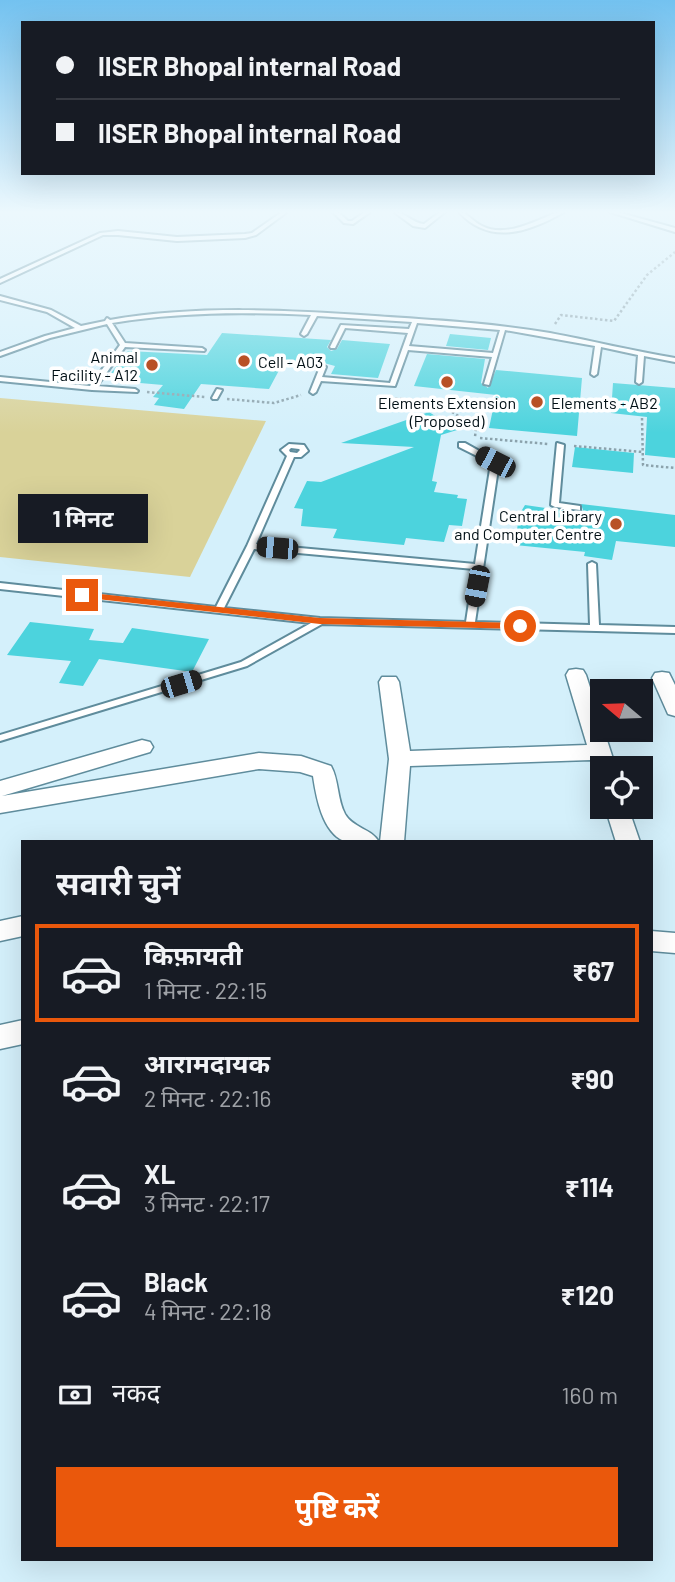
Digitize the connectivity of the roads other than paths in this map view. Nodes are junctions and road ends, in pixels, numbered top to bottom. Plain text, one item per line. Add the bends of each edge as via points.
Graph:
1 (0, 300) edge
2 (257, 310) junction
3 (314, 313) junction
4 (107, 320) junction
5 (415, 321) junction
6 (252, 322) dead end
7 (78, 327) junction
8 (503, 328) junction
9 (412, 331) junction
10 (304, 334) dead end
11 (123, 345) junction
12 (598, 345) junction
13 (333, 347) dead end
14 (407, 348) junction
15 (202, 350) dead end
16 (0, 354) edge
17 (641, 354) junction
18 (494, 355) junction
19 (675, 360) edge
20 (323, 367) dead end
21 (594, 374) dead end
22 (0, 379) edge
23 (318, 379) junction
24 (639, 382) dead end
25 (487, 384) dead end
26 (92, 387) junction
27 (219, 390) dead end
28 (135, 391) dead end
29 (313, 392) dead end
30 (215, 398) dead end
31 (560, 445) dead end
32 (462, 446) dead end
33 (291, 455) dead end
34 (577, 508) dead end
35 (251, 546) junction
36 (592, 564) dead end
37 (480, 567) junction
38 (0, 586) edge
39 (219, 608) junction
40 (320, 621) junction
41 (470, 625) junction
42 (595, 628) junction
43 (675, 630) edge
44 (576, 675) dead end
45 (662, 677) dead end
46 (389, 682) dead end
47 (675, 709) edge
48 (0, 738) edge
49 (142, 747) dead end
50 (601, 756) edge
51 (400, 760) junction
52 (590, 760) edge
53 (0, 789) edge
54 (0, 805) edge
55 (621, 819) edge
56 (364, 840) edge
57 (393, 840) edge
58 (627, 840) edge
59 (21, 926) edge
60 (0, 930) edge
61 (21, 1032) edge
62 (0, 1037) edge

1 - 7 lane via 49,311
2 - 3 lane
2 - 4 lane via 181,310
2 - 6 lane
3 - 5 lane
3 - 10 lane
4 - 7 lane
4 - 11 lane
5 - 8 lane
5 - 9 lane
7 - 16 lane
8 - 12 lane
8 - 18 lane
9 - 13 lane via 343,326
9 - 14 lane
11 - 15 lane
11 - 26 lane
12 - 17 lane
12 - 21 lane
14 - 18 lane
14 - 23 lane via 393,385
17 - 19 lane
17 - 24 lane
18 - 25 lane
20 - 23 lane
22 - 26 lane
23 - 29 lane
26 - 28 lane
27 - 30 lane
31 - 34 lane via 555,505
32 - 37 lane via 495,462
33 - 35 lane
35 - 37 lane
35 - 39 lane
36 - 42 lane
37 - 41 lane
38 - 39 lane
39 - 40 lane
40 - 41 lane
40 - 48 lane via 244,664
41 - 42 lane
42 - 43 lane
44 - 50 street
45 - 47 street
46 - 51 street
49 - 53 street
51 - 52 street
51 - 57 street
54 - 56 street via 281,761 323,771 330,810 337,821
55 - 58 street
59 - 60 street
61 - 62 street

